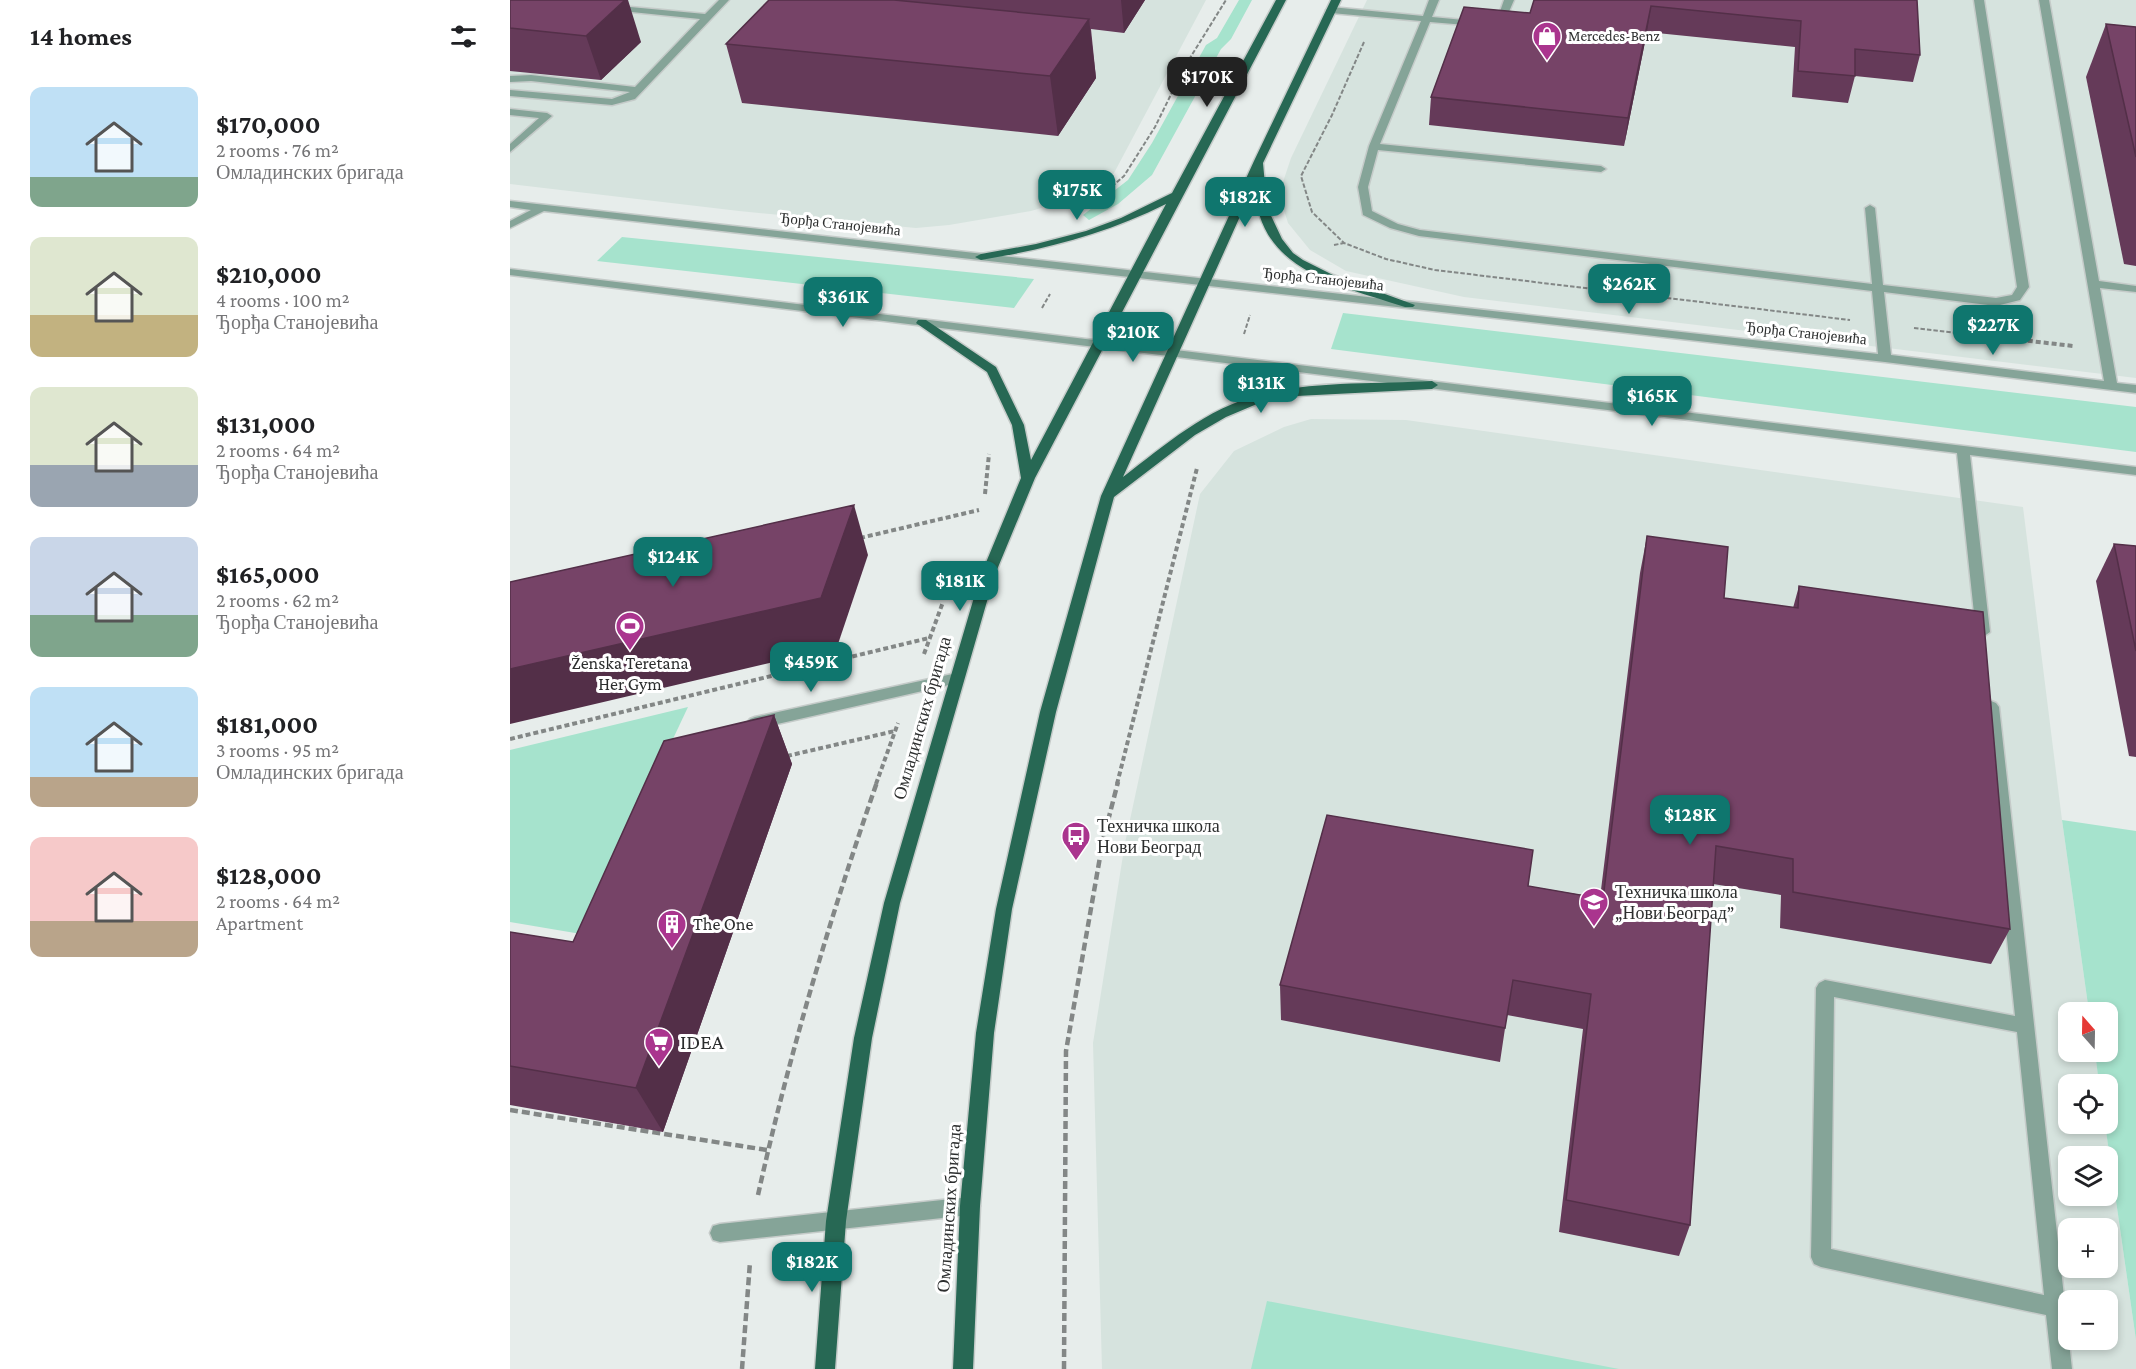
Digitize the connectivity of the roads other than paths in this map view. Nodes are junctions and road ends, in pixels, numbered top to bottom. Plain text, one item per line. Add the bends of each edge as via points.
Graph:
1 (724, 0) edge
2 (1281, 0) edge
3 (1434, 0) edge
4 (1509, 0) edge
5 (1980, 0) edge
6 (2044, 0) edge
7 (1334, 5) edge
8 (605, 7) edge
9 (707, 17) junction
10 (1426, 18) junction
11 (510, 79) edge
12 (638, 90) junction
13 (510, 93) edge
14 (510, 112) edge
15 (1374, 146) junction
16 (510, 149) edge
17 (1259, 161) junction
18 (1601, 169) dead end
19 (1176, 195) junction
20 (510, 204) edge
21 (542, 208) junction
22 (1870, 208) dead end
23 (510, 225) edge
24 (981, 257) junction
25 (510, 272) edge
26 (1134, 274) junction
27 (1204, 282) junction
28 (2094, 284) junction
29 (1877, 288) junction
30 (2136, 289) edge
31 (1409, 305) junction
32 (922, 323) junction
33 (1098, 344) junction
34 (1172, 353) junction
35 (1885, 358) junction
36 (1432, 385) junction
37 (2111, 385) junction
38 (2136, 388) edge
39 (1963, 450) junction
40 (2136, 471) edge
41 (1028, 478) junction
42 (1108, 496) junction
43 (1985, 652) edge
44 (957, 678) junction
45 (1988, 687) edge
46 (741, 726) edge
47 (2025, 1026) junction
48 (970, 1206) junction
49 (836, 1221) junction
50 (720, 1233) dead end
51 (2055, 1307) junction
52 (825, 1369) edge
53 (963, 1369) edge
54 (2062, 1369) edge

1 - 9 street
2 - 19 main road, Омладинских бригада
3 - 10 street
4 - 10 street via 1499,26
5 - 29 street via 2023,287 2016,298 1995,302
6 - 28 street
7 - 10 street via 1376,14
7 - 17 main road, Омладинских бригада
8 - 9 street
9 - 12 street
10 - 15 street
11 - 12 street
12 - 13 street via 631,97 612,102
14 - 16 street via 547,116
15 - 18 street
15 - 29 street via 1363,187 1364,203 1367,213 1394,226 1419,233
17 - 27 main road, Омладинских бригада
17 - 31 main road via 1262,207 1271,231 1289,255 1359,288
19 - 24 main road via 1124,220 1071,238
19 - 26 main road, Омладинских бригада
20 - 21 street, Ђорђа Станојевића
21 - 23 street
21 - 24 street, Ђорђа Станојевића
22 - 29 street
24 - 26 street, Ђорђа Станојевића
25 - 32 street
26 - 27 street, Ђорђа Станојевића
26 - 33 main road, Омладинских бригада
27 - 31 street, Ђорђа Станојевића
27 - 34 main road, Омладинских бригада
28 - 30 street
28 - 37 street
29 - 35 street
31 - 35 street, Ђорђа Станојевића
32 - 33 street
32 - 41 main road via 992,370 1018,425
33 - 34 street
33 - 41 main road, Омладинских бригада
34 - 36 street
34 - 42 main road, Омладинских бригада
35 - 37 street, Ђорђа Станојевића
36 - 39 street
36 - 42 main road via 1297,392 1261,398 1190,432
37 - 38 street, Ђорђа Станојевића
39 - 40 street
39 - 43 street
41 - 44 main road, Омладинских бригада via 987,577
42 - 48 main road, Омладинских бригада via 1048,712 1004,909 986,1033
44 - 46 street
44 - 49 main road, Омладинских бригада via 892,903 863,1038
45 - 47 street
47 - 51 street
47 - 51 street via 1826,988 1821,1257
48 - 49 street
48 - 53 main road, Омладинских бригада
49 - 50 street
49 - 52 main road, Омладинских бригада
51 - 54 street

